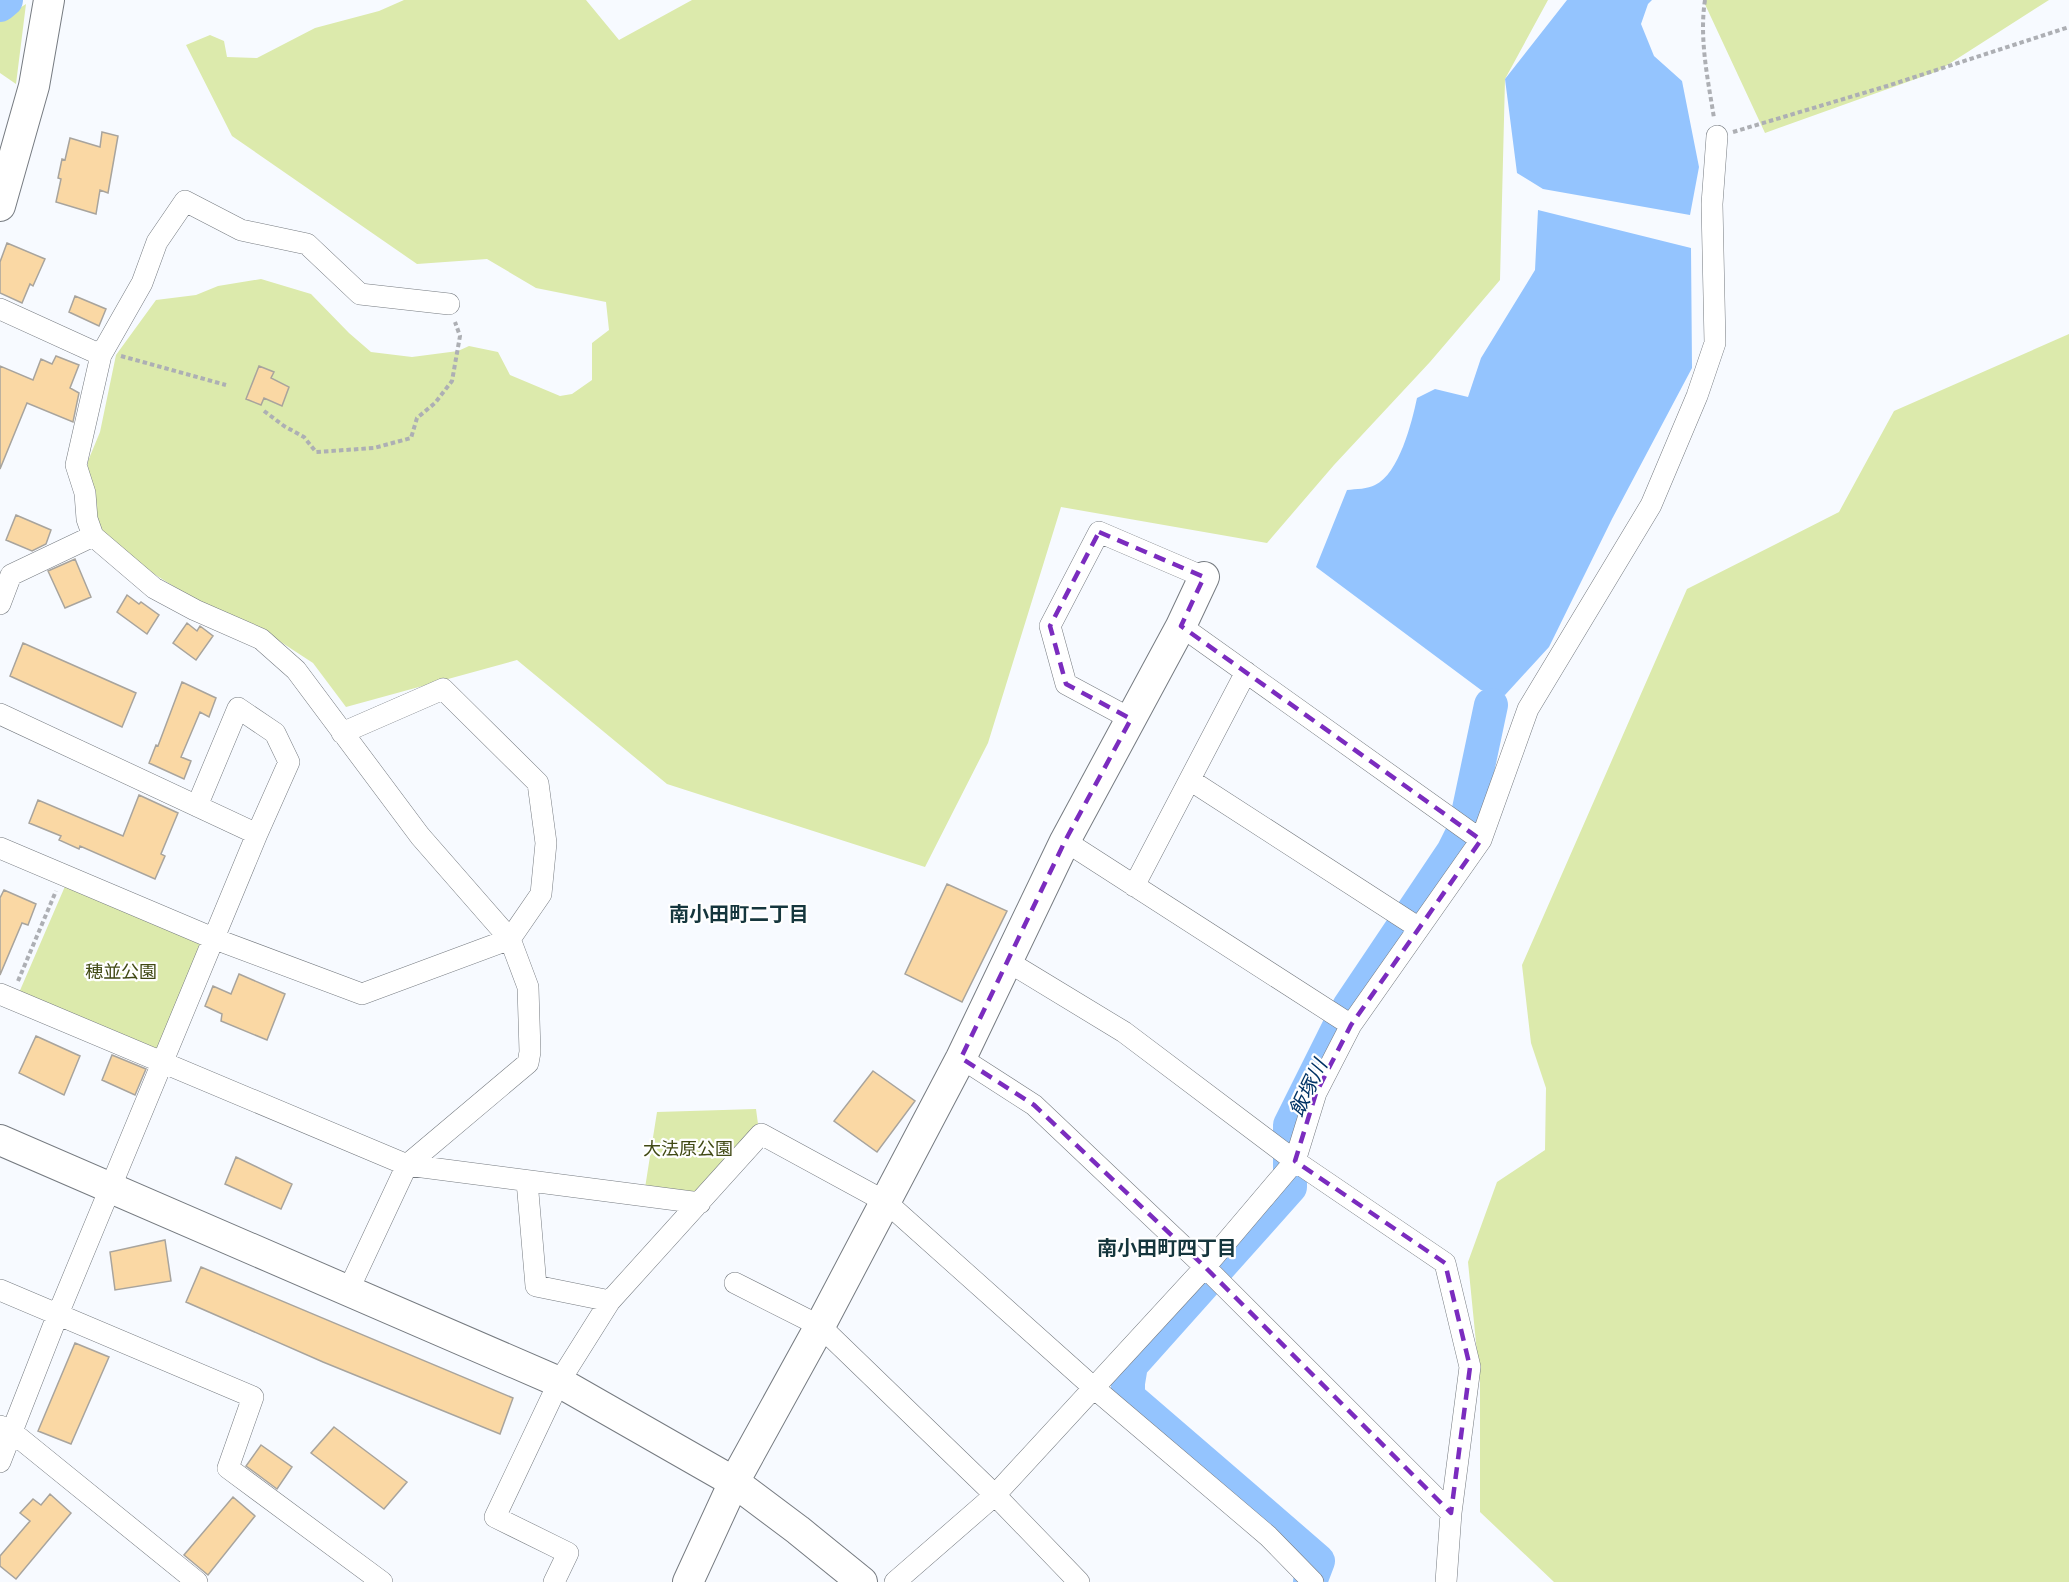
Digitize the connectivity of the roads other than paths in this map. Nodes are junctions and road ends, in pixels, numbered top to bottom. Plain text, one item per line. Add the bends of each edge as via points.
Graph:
1 (49, 0) edge
2 (1717, 136) road end
3 (0, 206) edge
4 (449, 304) road end
5 (0, 309) edge
6 (102, 353) junction
7 (93, 536) junction
8 (1204, 577) joint
9 (0, 604) edge
10 (1181, 626) junction
11 (1246, 672) junction
12 (0, 714) edge
13 (1131, 719) junction
14 (342, 733) junction
15 (1190, 780) junction
16 (197, 806) junction
17 (257, 834) junction
18 (1481, 840) junction
19 (1065, 841) junction
20 (0, 848) edge
21 (1134, 886) junction
22 (1419, 928) junction
23 (215, 939) junction
24 (510, 939) junction
25 (1007, 961) junction
26 (5, 996) edge
27 (1352, 1026) junction
28 (961, 1058) junction
29 (163, 1064) junction
30 (0, 1140) edge
31 (1294, 1161) junction
32 (407, 1165) junction
33 (527, 1181) junction
34 (111, 1189) junction
35 (886, 1202) junction
36 (700, 1203) junction
37 (1205, 1267) junction
38 (735, 1282) dead end
39 (0, 1290) edge
40 (348, 1291) junction
41 (610, 1301) junction
42 (58, 1314) junction
43 (820, 1326) junction
44 (559, 1382) junction
45 (1094, 1388) junction
46 (6, 1429) edge
47 (0, 1462) edge
48 (734, 1482) junction
49 (995, 1495) junction
50 (1451, 1513) junction
51 (197, 1582) edge
52 (382, 1582) edge
53 (554, 1582) edge
54 (688, 1582) edge
55 (861, 1582) edge
56 (895, 1582) edge
57 (1079, 1582) edge
58 (1312, 1582) edge
59 (1446, 1582) edge

1 - 3 street via 34,86
2 - 18 street via 1712,204 1715,343 1651,506 1528,709
4 - 6 street via 360,294 307,244 241,230 185,201 157,242 142,283
5 - 6 street
6 - 7 street via 76,465
7 - 9 street via 11,575
7 - 14 street via 154,588 261,639 296,670
8 - 10 street
8 - 13 street via 1099,532 1050,626 1066,684
10 - 11 street
10 - 13 street
11 - 15 street
11 - 18 street
12 - 16 street
13 - 19 street
14 - 24 street via 420,836
14 - 24 street via 443,689 538,783 546,843 541,894
15 - 21 street
15 - 22 street
16 - 17 street
16 - 17 street via 238,708 275,733 289,762
17 - 23 street
18 - 22 street
19 - 21 street
19 - 25 street
20 - 23 street
21 - 27 street
22 - 27 street
23 - 24 street via 362,994
23 - 29 street
24 - 32 street via 528,987 528,1063
25 - 28 street
25 - 31 street via 1124,1032
26 - 29 street
27 - 31 street via 1316,1094
28 - 35 street
28 - 37 street via 1034,1105
29 - 32 street
29 - 34 street
30 - 34 street
31 - 37 street
31 - 50 street via 1445,1263 1470,1367
32 - 33 street
32 - 40 street
33 - 36 street
33 - 41 street via 536,1286
34 - 40 street
34 - 42 street
35 - 36 street via 761,1134
35 - 43 street
35 - 45 street
36 - 41 street
37 - 45 street
37 - 50 street
38 - 43 street
39 - 42 street
40 - 44 street
41 - 44 street
42 - 46 street
42 - 52 street via 254,1397 228,1468
43 - 48 street
43 - 49 street
44 - 48 street
44 - 53 street via 495,1517 568,1553
45 - 49 street
45 - 58 street via 1268,1536
46 - 47 street
46 - 51 street
48 - 54 street
48 - 55 street
49 - 56 street
49 - 57 street
50 - 59 street

